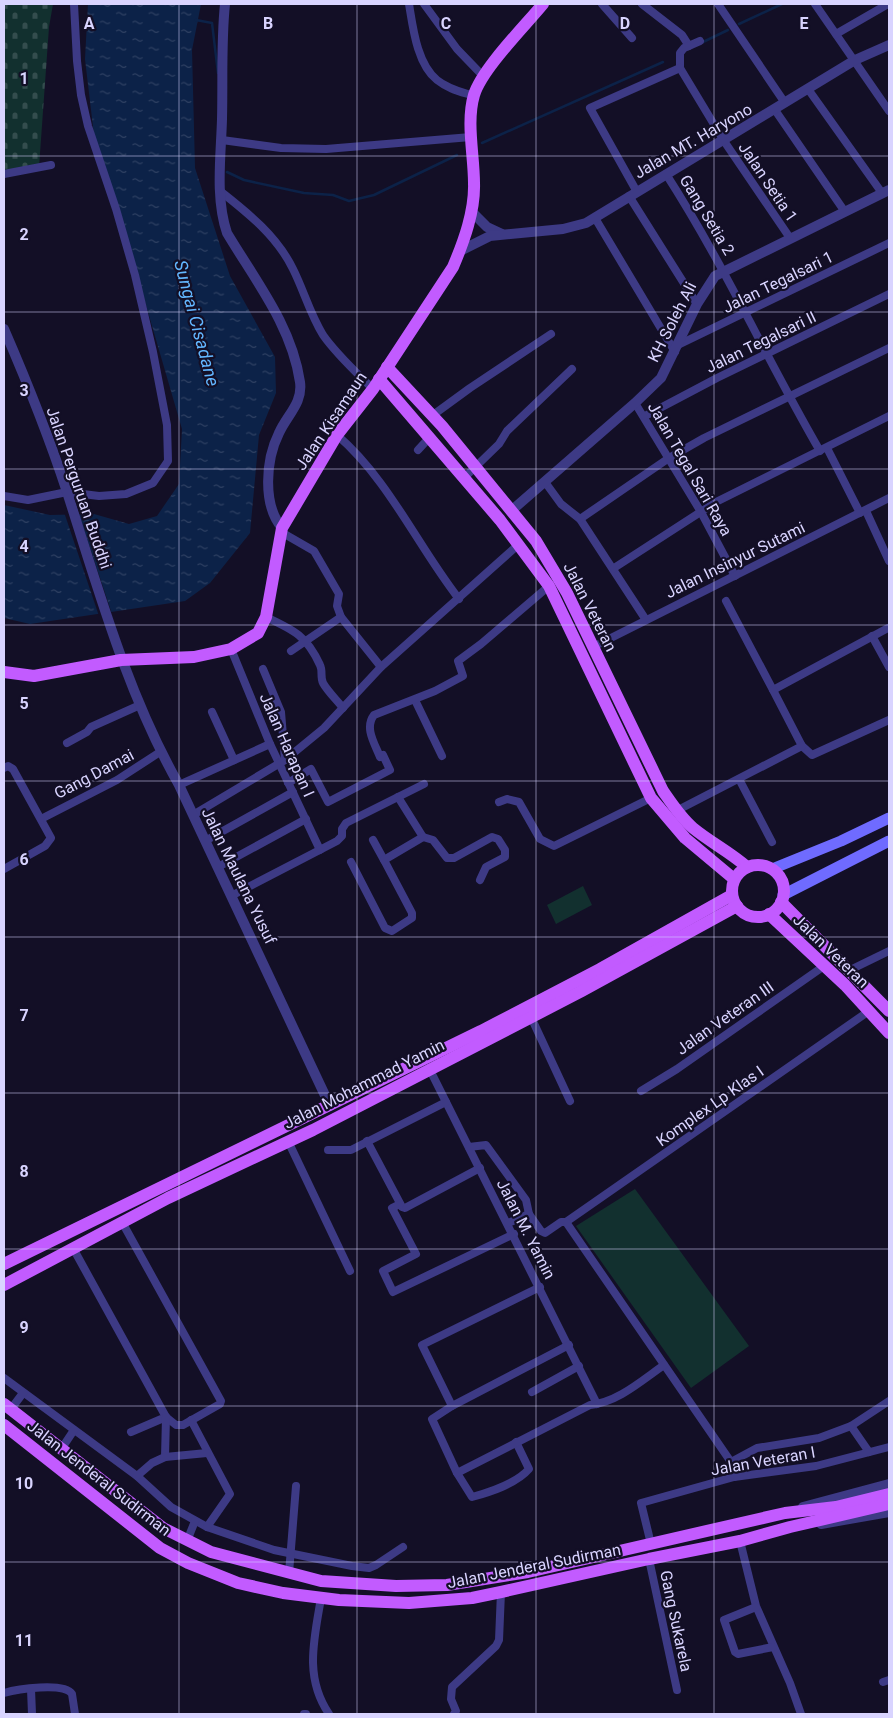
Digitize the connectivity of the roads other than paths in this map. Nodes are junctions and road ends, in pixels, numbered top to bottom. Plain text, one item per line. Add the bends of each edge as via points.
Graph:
1 (74, 4) edge
2 (225, 4) edge
3 (409, 4) edge
4 (424, 4) edge
5 (543, 4) edge
6 (602, 4) edge
7 (642, 4) edge
8 (718, 4) edge
9 (816, 4) edge
10 (888, 4) edge
11 (836, 34) junction
12 (632, 38) dead end
13 (700, 41) dead end
14 (889, 45) edge
15 (689, 46) junction
16 (855, 60) junction
17 (680, 68) junction
18 (483, 76) junction
19 (808, 89) junction
20 (474, 96) junction
21 (785, 103) junction
22 (775, 110) junction
23 (889, 111) edge
24 (471, 137) junction
25 (222, 140) junction
26 (724, 141) junction
27 (51, 164) dead end
28 (4, 174) edge
29 (666, 174) junction
30 (220, 191) junction
31 (886, 191) edge
32 (633, 194) junction
33 (472, 211) junction
34 (844, 212) junction
35 (595, 218) junction
36 (502, 234) junction
37 (790, 238) junction
38 (889, 243) edge
39 (460, 251) junction
40 (724, 270) junction
41 (889, 294) edge
42 (697, 304) junction
43 (746, 313) junction
44 (4, 328) edge
45 (551, 334) dead end
46 (889, 348) edge
47 (677, 349) junction
48 (768, 353) junction
49 (387, 367) junction
50 (572, 369) dead end
51 (376, 384) junction
52 (788, 396) junction
53 (635, 403) junction
54 (433, 416) junction
55 (645, 416) junction
56 (889, 416) edge
57 (337, 435) junction
58 (430, 437) junction
59 (418, 450) dead end
60 (824, 450) junction
61 (669, 458) junction
62 (475, 467) junction
63 (464, 478) junction
64 (545, 482) junction
65 (67, 492) junction
66 (4, 496) edge
67 (889, 498) edge
68 (511, 510) junction
69 (701, 512) junction
70 (863, 512) junction
71 (580, 520) junction
72 (281, 530) junction
73 (519, 544) junction
74 (889, 561) edge
75 (614, 568) junction
76 (735, 576) junction
77 (549, 586) junction
78 (458, 598) junction
79 (726, 601) dead end
80 (266, 617) junction
81 (341, 618) junction
82 (646, 620) junction
83 (888, 628) edge
84 (872, 636) junction
85 (306, 641) junction
86 (594, 647) junction
87 (231, 649) junction
88 (290, 651) dead end
89 (121, 660) junction
90 (381, 667) junction
91 (889, 667) edge
92 (263, 669) dead end
93 (4, 672) edge
94 (773, 690) junction
95 (415, 700) junction
96 (140, 704) junction
97 (343, 708) junction
98 (212, 712) dead end
99 (425, 720) junction
100 (889, 720) edge
101 (416, 724) dead end
102 (627, 733) junction
103 (67, 743) dead end
104 (270, 744) junction
105 (802, 746) junction
106 (160, 752) junction
107 (442, 756) dead end
108 (234, 760) junction
109 (282, 762) junction
110 (4, 768) edge
111 (739, 779) junction
112 (288, 783) junction
113 (424, 784) dead end
114 (179, 785) junction
115 (293, 792) junction
116 (398, 797) junction
117 (651, 798) junction
118 (500, 802) dead end
119 (676, 811) junction
120 (193, 815) junction
121 (889, 818) edge
122 (41, 819) junction
123 (306, 819) junction
124 (423, 837) junction
125 (373, 840) dead end
126 (205, 841) junction
127 (889, 841) edge
128 (772, 842) dead end
129 (320, 850) junction
130 (384, 860) junction
131 (351, 862) dead end
132 (218, 867) junction
133 (747, 867) junction
134 (4, 869) edge
135 (772, 869) junction
136 (734, 879) junction
137 (480, 880) dead end
138 (231, 896) junction
139 (782, 899) junction
140 (735, 901) junction
141 (769, 914) junction
142 (889, 951) edge
143 (824, 966) junction
144 (850, 970) junction
145 (869, 1011) junction
146 (889, 1011) edge
147 (531, 1017) junction
148 (889, 1033) edge
149 (429, 1068) junction
150 (641, 1091) dead end
151 (570, 1101) dead end
152 (446, 1102) junction
153 (330, 1106) junction
154 (288, 1141) junction
155 (367, 1141) junction
156 (470, 1147) junction
157 (328, 1150) dead end
158 (480, 1168) junction
159 (400, 1204) junction
160 (529, 1214) junction
161 (122, 1222) junction
162 (564, 1222) junction
163 (508, 1223) junction
164 (514, 1234) junction
165 (73, 1248) junction
166 (4, 1264) edge
167 (350, 1271) dead end
168 (4, 1285) edge
169 (540, 1287) junction
170 (569, 1346) junction
171 (664, 1364) junction
172 (579, 1366) junction
173 (4, 1378) edge
174 (532, 1392) dead end
175 (23, 1393) junction
176 (889, 1401) edge
177 (597, 1404) junction
178 (7, 1406) edge
179 (452, 1406) junction
180 (166, 1417) junction
181 (191, 1420) junction
182 (851, 1426) junction
183 (5, 1428) edge
184 (74, 1430) junction
185 (131, 1432) dead end
186 (516, 1442) junction
187 (889, 1447) edge
188 (62, 1448) junction
189 (869, 1452) junction
190 (207, 1453) junction
191 (165, 1458) junction
192 (731, 1462) junction
193 (457, 1473) junction
194 (137, 1476) junction
195 (734, 1477) junction
196 (889, 1484) edge
197 (296, 1486) dead end
198 (889, 1494) edge
199 (889, 1504) edge
200 (788, 1512) junction
201 (889, 1512) edge
202 (195, 1521) junction
203 (793, 1526) junction
204 (207, 1527) junction
205 (187, 1541) junction
206 (740, 1541) junction
207 (651, 1544) junction
208 (403, 1547) dead end
209 (289, 1554) junction
210 (649, 1559) junction
211 (352, 1566) junction
212 (289, 1573) junction
213 (349, 1584) junction
214 (501, 1592) junction
215 (321, 1598) junction
216 (756, 1607) junction
217 (773, 1647) junction
218 (31, 1689) junction
219 (677, 1690) dead end
220 (4, 1694) edge
221 (32, 1714) edge
222 (75, 1714) edge
223 (328, 1714) edge
224 (454, 1714) edge
225 (801, 1714) edge

1 - 65 street via 81,94 135,275 153,352 169,450 168,461 153,482 126,494 99,496
2 - 25 street
3 - 20 street via 418,48 432,75 449,87
4 - 18 street via 457,49
5 - 18 main road, Jalan Kisamaun
6 - 12 street
7 - 15 street via 682,35
8 - 21 street
9 - 11 street
10 - 11 street
11 - 16 street
13 - 15 street
14 - 16 street, Jalan MT. Haryono
15 - 17 street via 680,53
16 - 19 street, Jalan MT. Haryono
16 - 23 street
17 - 26 street, Jalan Setia 1
17 - 32 street via 590,108
18 - 20 main road, Jalan Kisamaun
19 - 21 street, Jalan MT. Haryono
19 - 31 street
20 - 24 main road, Jalan Kisamaun
21 - 22 street, Jalan MT. Haryono
22 - 26 street, Jalan MT. Haryono
22 - 34 street
24 - 25 street via 318,150
24 - 33 main road, Jalan Kisamaun
25 - 30 street
26 - 29 street, Jalan MT. Haryono
26 - 37 street, Jalan Setia 1
27 - 28 street
29 - 32 street, Jalan MT. Haryono
29 - 40 street, Gang Setia 2
30 - 51 street via 255,220 277,244 293,269 308,308 324,337
30 - 72 street via 227,233 277,314 300,382 299,400 279,433 271,458 270,504
31 - 34 street, KH Soleh Ali
32 - 35 street, Jalan MT. Haryono
32 - 42 street
33 - 36 street via 487,227
33 - 39 main road, Jalan Kisamaun
34 - 37 street, KH Soleh Ali
35 - 36 street, Jalan MT. Haryono via 574,228
35 - 47 street
36 - 39 street, Jalan MT. Haryono
37 - 40 street, KH Soleh Ali
38 - 43 street, Jalan Tegalsari 1
39 - 49 main road, Jalan Kisamaun via 453,267
40 - 42 street, KH Soleh Ali via 711,280
40 - 43 street, Gang Setia 2
41 - 48 street, Jalan Tegalsari II
42 - 47 street, KH Soleh Ali
43 - 47 street, Jalan Tegalsari 1
43 - 48 street, Gang Setia 2
44 - 65 street, Jalan Perguruan Buddhi
45 - 54 street
46 - 52 street
47 - 53 street, KH Soleh Ali via 660,378
48 - 52 street, Gang Setia 2
48 - 55 street, Jalan Tegalsari II
49 - 51 main road, Jalan Kisamaun
49 - 54 main road, Jalan Veteran
50 - 62 street via 507,431 499,444
51 - 57 main road, Jalan Kisamaun
51 - 58 main road, Jalan Veteran
52 - 60 street, Gang Setia 2
52 - 61 street
53 - 55 street, Jalan Tegal Sari Raya
53 - 64 street, KH Soleh Ali
54 - 62 main road, Jalan Veteran
55 - 61 street, Jalan Tegal Sari Raya
56 - 60 street
57 - 72 main road, Jalan Kisamaun
57 - 78 street via 376,477
58 - 59 street
58 - 63 main road, Jalan Veteran
60 - 69 street via 757,480
60 - 70 street, Gang Setia 2
61 - 69 street, Jalan Tegal Sari Raya
61 - 71 street
62 - 63 street
62 - 68 main road, Jalan Veteran
63 - 73 main road, Jalan Veteran
64 - 68 street, KH Soleh Ali
64 - 71 street via 561,504
65 - 66 street via 36,499
65 - 89 street, Jalan Perguruan Buddhi
67 - 70 street, Jalan Insinyur Sutami
68 - 86 main road, Jalan Veteran via 536,541
69 - 75 street
69 - 76 street, Jalan Tegal Sari Raya
70 - 74 street, Gang Setia 2
70 - 76 street, Jalan Insinyur Sutami
71 - 75 street
72 - 80 main road, Jalan Kisamaun
72 - 81 street via 314,551 339,594 337,606
73 - 77 main road, Jalan Veteran
73 - 78 street
75 - 82 street
76 - 82 street, Jalan Insinyur Sutami
77 - 95 street via 458,661 463,676
77 - 102 main road, Jalan Veteran
78 - 90 street
79 - 94 street
80 - 85 street via 295,630
80 - 87 main road, Jalan Kisamaun via 258,633
81 - 85 street
81 - 90 street
82 - 86 street, Jalan Insinyur Sutami
83 - 84 street
84 - 91 street
84 - 94 street
85 - 88 street
85 - 97 street via 321,668 324,685
86 - 102 main road, Jalan Veteran
87 - 89 main road, Jalan Kisamaun via 186,658
87 - 104 street, Jalan Harapan I
89 - 93 main road, Jalan Kisamaun via 34,676
89 - 96 street, Jalan Maulana Yusuf
90 - 97 street
92 - 109 street via 281,712
94 - 105 street
95 - 99 street
95 - 112 street via 374,714 370,721 371,736 390,770 328,802 311,769
96 - 103 street via 91,726
96 - 106 street, Jalan Maulana Yusuf
97 - 109 street
98 - 108 street
99 - 101 street
99 - 107 street
100 - 105 street via 817,754 808,753
102 - 117 main road, Jalan Veteran
102 - 119 main road, Jalan Veteran
104 - 108 street
104 - 109 street, Jalan Harapan I
105 - 111 street
106 - 114 street, Jalan Maulana Yusuf
106 - 122 street, Gang Damai via 117,780
108 - 114 street
109 - 112 street, Jalan Harapan I
109 - 120 street
110 - 122 street via 13,769
111 - 119 street
111 - 128 street
112 - 115 street, Jalan Harapan I
113 - 116 street
114 - 120 street, Jalan Maulana Yusuf
115 - 123 street, Jalan Harapan I
115 - 126 street
116 - 124 street
116 - 129 street via 346,824 341,838
117 - 118 street via 554,846 540,839 519,802 507,799
117 - 136 main road, Jalan Veteran via 685,838
119 - 133 main road, Jalan Veteran via 692,828
120 - 126 street, Jalan Maulana Yusuf
121 - 135 main road
122 - 134 street via 50,834 50,841
123 - 129 street, Jalan Harapan I
123 - 132 street
124 - 130 street
124 - 137 street via 433,840 450,859 492,836 496,837 505,850 505,857 486,867
125 - 130 street
126 - 132 street, Jalan Maulana Yusuf
127 - 139 main road
129 - 138 street
130 - 131 street via 412,914 412,918 392,931 385,928
132 - 138 street, Jalan Maulana Yusuf
133 - 135 main road via 758,865
133 - 136 main road
135 - 139 main road via 783,885
136 - 140 main road
138 - 153 street, Jalan Maulana Yusuf
139 - 141 main road
139 - 144 main road, Jalan Veteran
140 - 141 main road via 746,914 757,917
140 - 147 main road, Jalan Mohammad Yamin
140 - 153 main road, Jalan Mohammad Yamin
141 - 143 main road, Jalan Veteran
142 - 144 street
143 - 145 main road, Jalan Veteran
143 - 150 street, Jalan Veteran III
144 - 146 main road, Jalan Veteran
145 - 148 main road, Jalan Veteran
145 - 162 street, Komplex Lp Klas I
147 - 149 main road, Jalan Mohammad Yamin
147 - 151 street
149 - 152 street, Jalan M. Yamin
149 - 154 main road, Jalan Mohammad Yamin
152 - 155 street
152 - 156 street, Jalan M. Yamin
153 - 166 main road, Jalan Mohammad Yamin
154 - 161 main road, Jalan Mohammad Yamin
154 - 167 street
155 - 157 street via 348,1151
155 - 159 street
156 - 158 street, Jalan M. Yamin
156 - 160 street via 486,1145 526,1200
158 - 159 street via 407,1208
158 - 163 street, Jalan M. Yamin
159 - 164 street via 392,1208 416,1254 383,1270 393,1292
160 - 162 street via 545,1233
160 - 163 street
161 - 165 main road, Jalan Mohammad Yamin
161 - 181 street via 221,1401
162 - 171 street
163 - 164 street, Jalan M. Yamin
164 - 169 street, Jalan M. Yamin
165 - 168 main road, Jalan Mohammad Yamin
165 - 180 street
169 - 170 street, Jalan M. Yamin
169 - 179 street via 422,1345
170 - 172 street, Jalan M. Yamin
170 - 179 street
171 - 177 street via 627,1391
171 - 192 street
172 - 174 street
172 - 177 street, Jalan M. Yamin
173 - 175 street
175 - 178 street
175 - 184 street
176 - 182 street
177 - 186 street
178 - 188 main road, Jalan Jenderal Sudirman
179 - 193 street via 432,1419
180 - 181 street via 176,1426
180 - 185 street
180 - 191 street
181 - 190 street
182 - 189 street
182 - 192 street via 819,1438 758,1448
183 - 215 main road, Jalan Jenderal Sudirman via 160,1548 238,1583
184 - 188 street
184 - 194 street
186 - 193 street
186 - 193 street via 529,1469 491,1492 472,1497
187 - 189 street, Jalan Veteran I
188 - 205 main road, Jalan Jenderal Sudirman via 163,1528
189 - 195 street, Jalan Veteran I via 816,1466
190 - 191 street
190 - 204 street via 230,1494
191 - 194 street via 152,1463
192 - 195 street
194 - 202 street via 171,1507
195 - 207 street, Jalan Veteran I via 641,1503
196 - 200 street, Jalan Jenderal Sudirman
197 - 209 street
198 - 200 main road, Jalan Jenderal Sudirman via 836,1507
199 - 203 main road, Jalan Jenderal Sudirman
200 - 207 main road, Jalan Jenderal Sudirman
201 - 203 street, Jalan Jenderal Sudirman via 840,1523
202 - 204 street
202 - 205 street
203 - 206 main road, Jalan Jenderal Sudirman
204 - 209 street
205 - 212 main road, Jalan Jenderal Sudirman via 243,1562
206 - 210 main road, Jalan Jenderal Sudirman
206 - 216 street
207 - 213 main road, Jalan Jenderal Sudirman via 480,1582 439,1586
208 - 211 street via 370,1568
209 - 211 street
209 - 212 street
210 - 214 main road, Jalan Jenderal Sudirman
210 - 219 street, Gang Sukarela
211 - 213 street
212 - 213 main road, Jalan Jenderal Sudirman
214 - 215 main road, Jalan Jenderal Sudirman via 472,1598 409,1603
214 - 224 street via 499,1640 452,1687
215 - 223 street via 312,1674 320,1702
216 - 217 street
216 - 217 street via 724,1620 734,1652
217 - 225 street
218 - 220 street
218 - 221 street
218 - 222 street via 56,1687 69,1690

